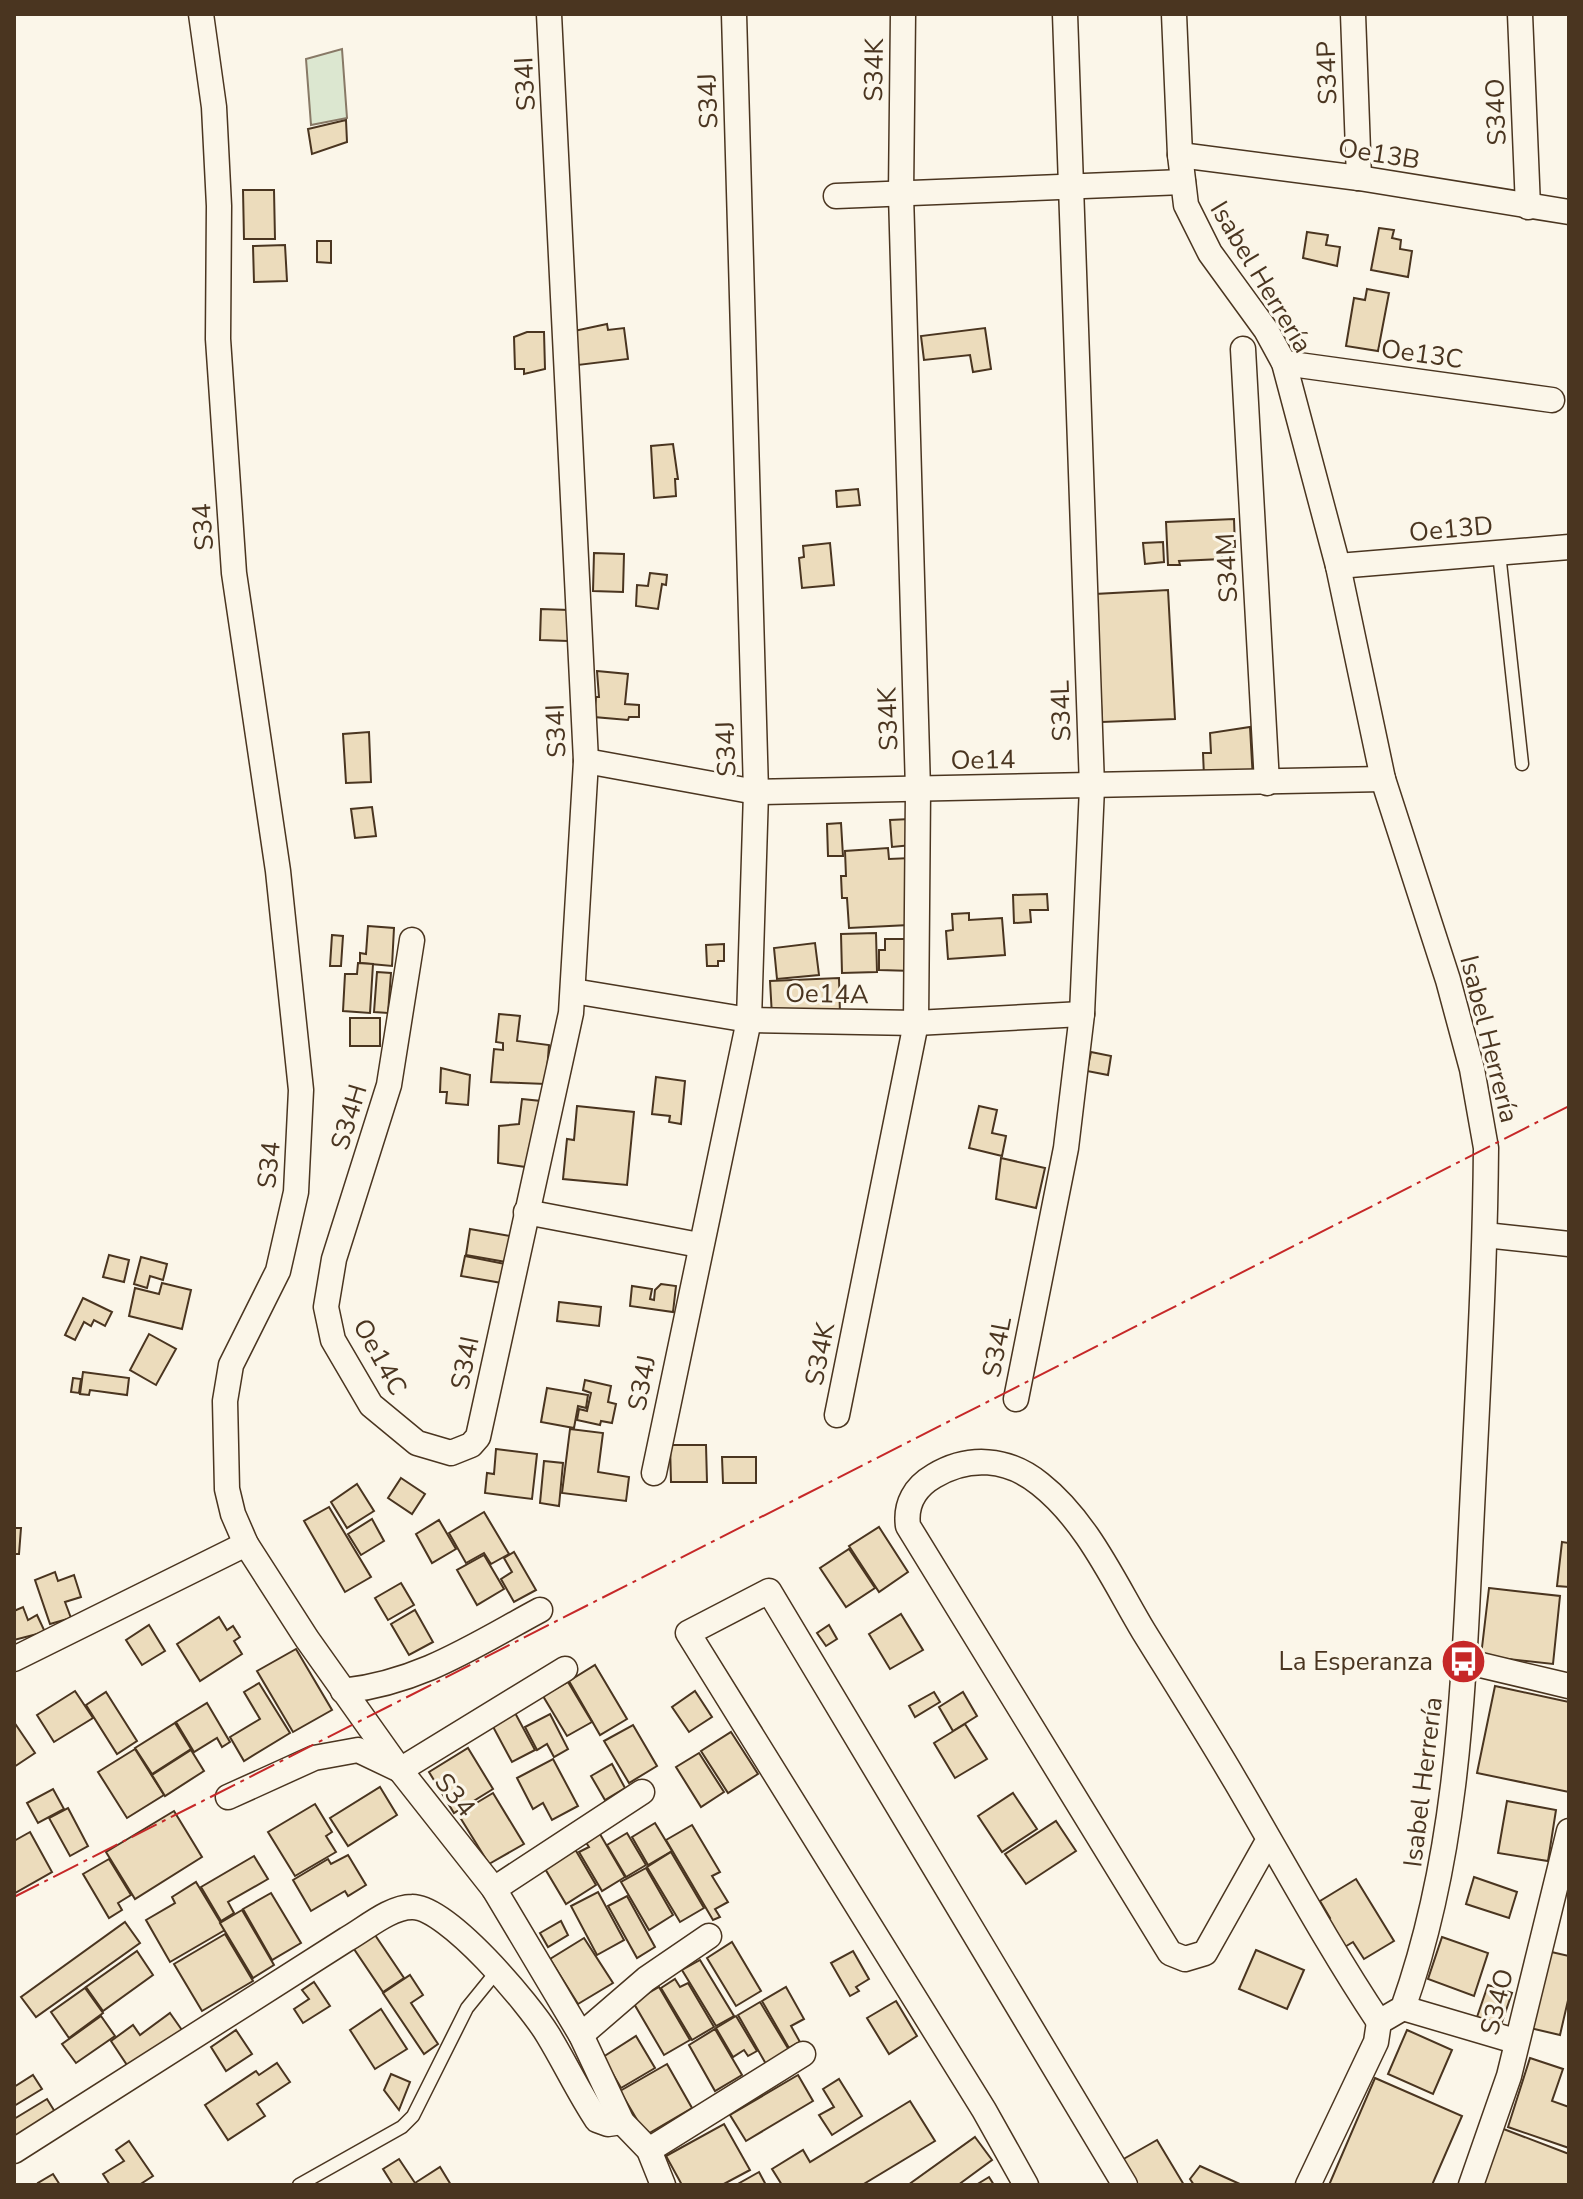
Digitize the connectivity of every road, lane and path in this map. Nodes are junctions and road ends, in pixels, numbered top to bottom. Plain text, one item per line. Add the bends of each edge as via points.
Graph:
1 (201, 14) edge
2 (549, 14) edge
3 (734, 14) edge
4 (903, 14) edge
5 (1065, 14) edge
6 (1174, 14) edge
7 (1353, 14) edge
8 (1520, 14) edge
9 (1180, 155) junction
10 (1359, 178) junction
11 (1183, 182) junction
12 (1070, 187) junction
13 (901, 194) junction
14 (836, 196) dead end
15 (1528, 207) junction
16 (1569, 212) edge
17 (1243, 349) dead end
18 (1284, 363) junction
19 (1552, 400) dead end
20 (1569, 547) edge
21 (1499, 553) junction
22 (1338, 566) junction
23 (586, 761) junction
24 (1522, 764) dead end
25 (1383, 779) junction
26 (1267, 783) junction
27 (1092, 787) junction
28 (918, 790) junction
29 (756, 792) junction
30 (412, 940) dead end
31 (573, 991) junction
32 (1082, 1014) junction
33 (749, 1020) junction
34 (916, 1023) junction
35 (526, 1212) junction
36 (1485, 1235) junction
37 (1569, 1244) edge
38 (699, 1245) junction
39 (326, 1307) joint
40 (1016, 1399) dead end
41 (837, 1415) dead end
42 (478, 1437) joint
43 (654, 1473) dead end
44 (246, 1544) junction
45 (540, 1610) dead end
46 (14, 1659) edge
47 (1464, 1661) junction
48 (565, 1669) dead end
49 (1569, 1686) edge
50 (343, 1691) junction
51 (400, 1770) junction
52 (642, 1792) dead end
53 (228, 1797) dead end
54 (1569, 1831) edge
55 (1269, 1839) junction
56 (494, 1889) junction
57 (709, 1936) dead end
58 (497, 1971) junction
59 (1403, 2008) junction
60 (1379, 2022) junction
61 (581, 2035) junction
62 (1515, 2041) junction
63 (803, 2054) dead end
64 (622, 2122) junction
65 (649, 2150) junction
66 (14, 2151) edge
67 (299, 2185) edge
68 (663, 2185) edge
69 (1026, 2185) edge
70 (1125, 2185) edge
71 (1308, 2185) edge
72 (1471, 2185) edge

1 - 44 street, S34 via 214,107 218,339 234,573 278,871 301,1090 296,1192 278,1271 231,1365 225,1401 227,1489
2 - 23 street, S34I
3 - 29 street, S34J
4 - 13 street, S34K
5 - 12 street, S34L
6 - 9 street, Isabel Herrería
7 - 10 street, S34P
8 - 15 street, S34O
9 - 10 street, Oe13B
9 - 11 street, Isabel Herrería
10 - 15 street, Oe13B
11 - 12 street
11 - 18 street, Isabel Herrería via 1186,205 1210,253
12 - 13 street
12 - 27 street, S34L
13 - 14 street
13 - 28 street, S34K
15 - 16 street, Oe13B
17 - 26 street, S34M
18 - 19 street, Oe13C
18 - 22 street, Isabel Herrería
20 - 21 street, Oe13D
21 - 22 street, Oe13D
21 - 24 lane
22 - 25 street, Isabel Herrería
23 - 29 street, Oe14
23 - 31 street, S34I
25 - 26 street, Oe14
25 - 36 street, Isabel Herrería via 1472,1069 1486,1148
26 - 27 street, Oe14
27 - 28 street, Oe14
27 - 32 street, S34L
28 - 29 street, Oe14
28 - 34 street, S34K
29 - 33 street, S34J
30 - 39 street, S34H via 389,1085 334,1259
31 - 33 street, Oe14A
31 - 35 street, S34I
32 - 34 street, Oe14A
32 - 40 street, S34L via 1066,1148
33 - 34 street, Oe14A
33 - 38 street, S34J
34 - 41 street, S34K
35 - 38 street
35 - 42 street, S34I
36 - 37 street
36 - 47 street, Isabel Herrería
38 - 43 street, S34J
39 - 42 street, Oe14C via 333,1340 361,1393 381,1417 440,1452 461,1451
44 - 46 street
44 - 50 street, S34
45 - 50 street via 423,1674 383,1687
47 - 49 street
47 - 59 street, Isabel Herrería via 1448,1835 1438,1891
48 - 51 street
50 - 51 street, S34
51 - 53 street via 358,1750 314,1758
51 - 56 street, S34
52 - 56 street
54 - 62 street, S34O
55 - 55 street via 1075,1520 1054,1496 1024,1473 981,1460 926,1481 911,1498 908,1526 1170,1953 1185,1959 1205,1953
55 - 60 street
56 - 61 street, S34
57 - 61 street via 646,1979
58 - 64 street via 548,2033 597,2120
58 - 66 street via 442,1919 421,1908 402,1909 203,2028
58 - 67 lane via 467,2008 413,2116
59 - 60 street
59 - 62 street
60 - 71 street via 1376,2042
61 - 64 street, S34
62 - 72 street, S34O via 1509,2076
63 - 65 street
64 - 65 street, S34
65 - 68 street, S34
69 - 70 street via 688,1633 769,1591

